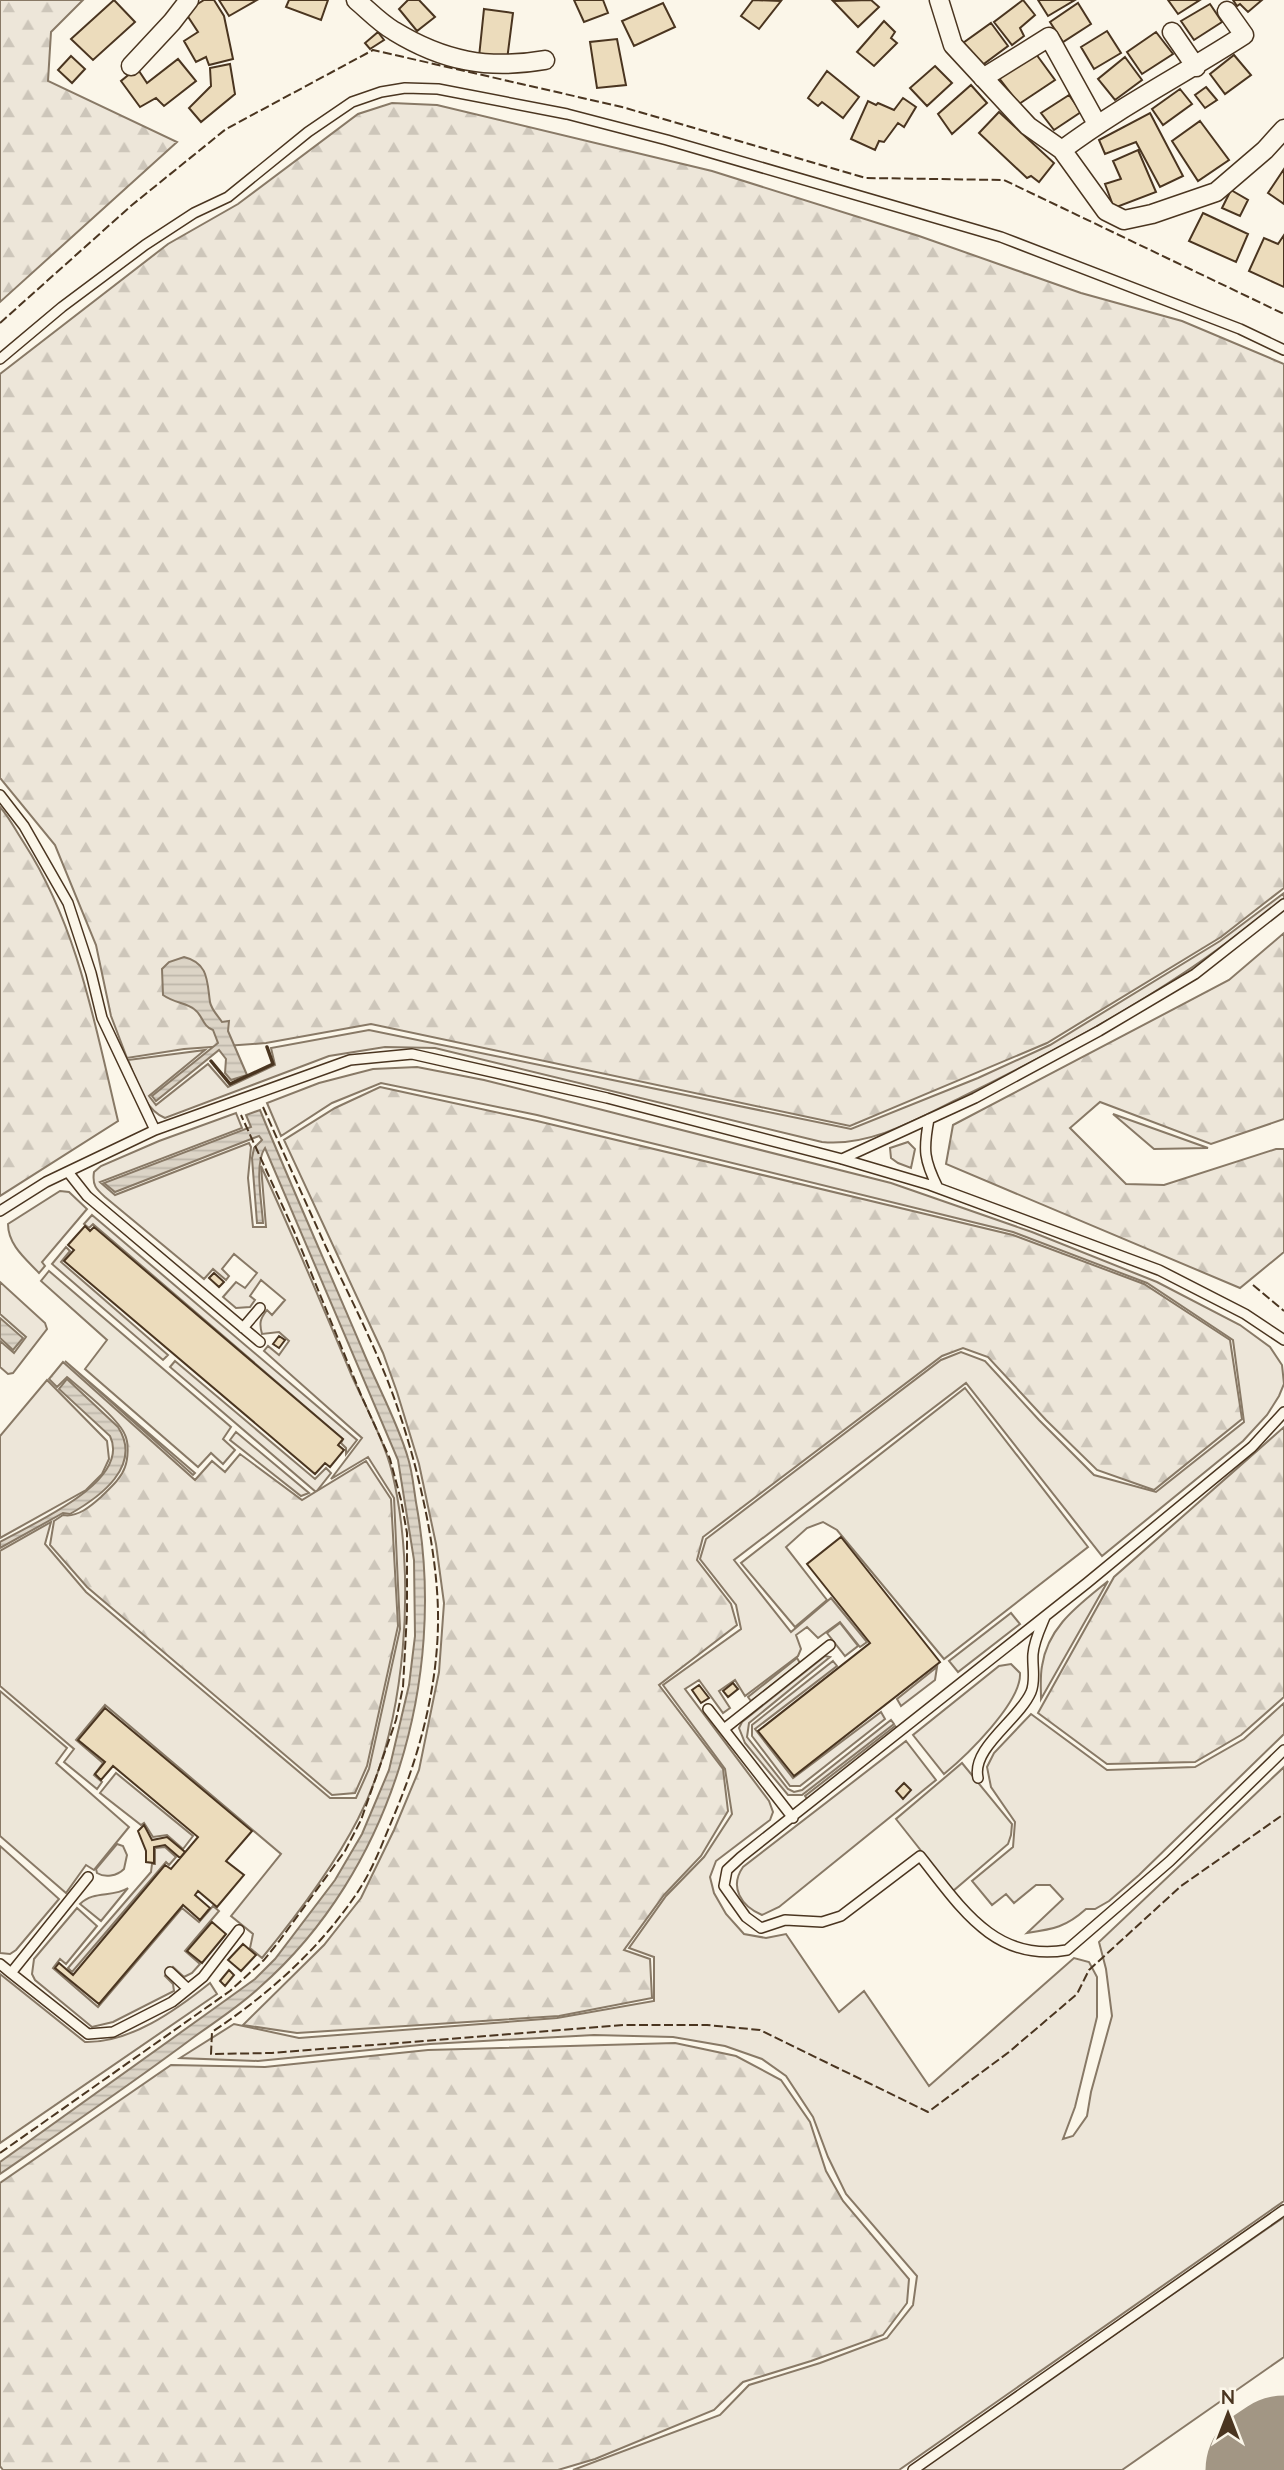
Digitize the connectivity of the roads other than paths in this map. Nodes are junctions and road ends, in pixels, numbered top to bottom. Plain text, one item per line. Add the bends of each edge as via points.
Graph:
1 (189, 0) edge
2 (356, 0) edge
3 (939, 0) edge
4 (1227, 11) dead end
5 (1172, 32) dead end
6 (545, 60) dead end
7 (131, 66) dead end
8 (1196, 66) junction
9 (983, 78) junction
10 (1097, 124) junction
11 (1284, 129) edge
12 (1062, 150) junction
13 (1284, 350) edge
14 (0, 359) edge
15 (0, 795) edge
16 (1284, 904) edge
17 (929, 1119) junction
18 (155, 1130) junction
19 (842, 1160) junction
20 (68, 1172) junction
21 (938, 1188) junction
22 (0, 1211) edge
23 (260, 1308) dead end
24 (243, 1328) junction
25 (1284, 1340) edge
26 (260, 1342) dead end
27 (1284, 1412) edge
28 (1046, 1616) junction
29 (830, 1645) dead end
30 (708, 1709) dead end
31 (724, 1730) junction
32 (1284, 1750) edge
33 (978, 1778) dead end
34 (793, 1818) junction
35 (88, 1877) dead end
36 (239, 1930) dead end
37 (0, 1964) edge
38 (170, 1972) dead end
39 (11, 1973) junction
40 (188, 1989) junction
41 (1284, 2210) edge
42 (913, 2470) edge

1 - 7 street
2 - 6 street via 392,31 436,53 475,64
3 - 9 street via 953,45
4 - 8 street via 1244,35
5 - 8 street
8 - 10 street
9 - 10 street via 1049,37
9 - 12 street via 1028,126
10 - 12 street
11 - 12 street via 1216,192 1124,220 1106,211
13 - 14 lane via 1001,237 579,117 438,89 405,88 352,102 228,197 134,253
15 - 18 lane via 24,826 68,903 102,1018
16 - 17 lane via 1195,974 1088,1037
17 - 19 lane
17 - 21 lane via 924,1142 927,1166
18 - 19 lane via 350,1060 412,1054 607,1098
18 - 20 lane
19 - 21 lane
20 - 22 lane
20 - 24 lane via 87,1196
21 - 25 lane via 1159,1270 1245,1314
23 - 24 lane
24 - 26 lane
27 - 28 lane via 1252,1447
28 - 33 lane via 1033,1654 1032,1692 979,1757
28 - 34 lane
29 - 31 lane
30 - 31 lane
31 - 34 lane
32 - 34 lane via 1170,1861 1067,1950 1048,1953 1022,1950 992,1937 968,1916 920,1856 841,1916 822,1922 785,1920 761,1928 731,1898 724,1886 727,1870
35 - 39 lane
36 - 40 lane
37 - 39 lane
38 - 40 lane
39 - 40 lane via 88,2034 113,2032 173,2002
41 - 42 lane

